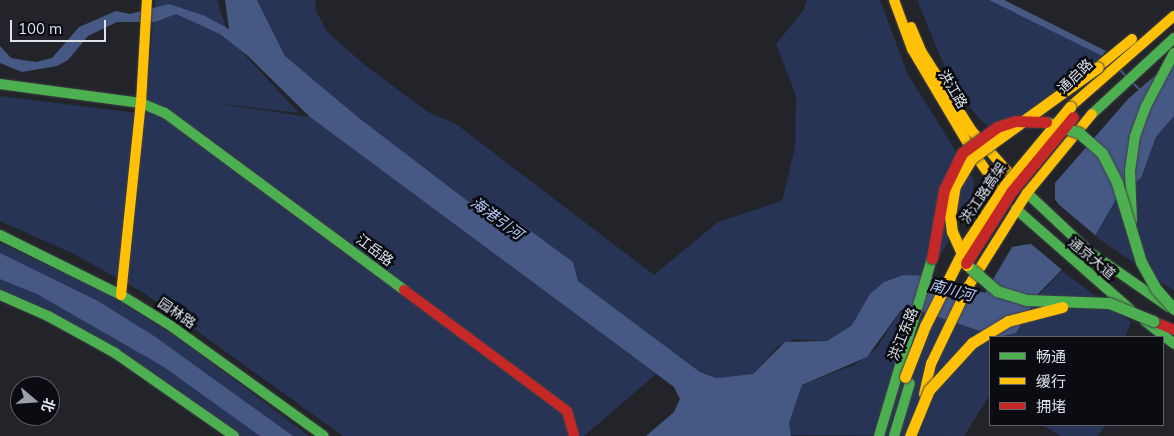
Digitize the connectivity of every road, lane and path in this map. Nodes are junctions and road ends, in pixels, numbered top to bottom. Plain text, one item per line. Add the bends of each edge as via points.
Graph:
1 (894, 0) edge
2 (901, 0) edge
3 (146, 3) edge
4 (1174, 14) edge
5 (1174, 27) edge
6 (1172, 39) edge
7 (1174, 53) edge
8 (0, 84) edge
9 (141, 103) junction
10 (1008, 172) junction
11 (997, 188) junction
12 (1027, 193) junction
13 (1016, 209) junction
14 (0, 235) edge
15 (0, 295) edge
16 (121, 295) junction
17 (1174, 305) edge
18 (1174, 310) edge
19 (1153, 321) junction
20 (1174, 330) edge
21 (1174, 344) edge
22 (234, 436) edge
23 (324, 436) edge
24 (574, 436) edge
25 (881, 436) edge
26 (887, 436) edge
27 (894, 436) edge
28 (911, 436) edge

1 - 11 main road, 洪江路 via 912,49
2 - 10 main road, 洪江路 via 921,51 981,143
3 - 9 main road
4 - 10 main road, 通启路 via 1098,73
4 - 19 main road, bridge via 1128,42 1058,98 972,158 955,186 950,216 952,232 963,260 981,280 997,291 1026,300 1109,303
4 - 26 main road, 洪江路高架, bridge via 1070,107 1005,185 941,291 913,356
5 - 27 main road, 洪江路高架, bridge via 1090,99 1011,192 976,245 930,329
6 - 12 main road via 1096,109
7 - 17 main road via 1146,106 1136,136 1129,196 1132,220 1146,260
8 - 9 main road, 江岳路
9 - 16 main road
9 - 24 main road, 江岳路 via 165,112 568,411
10 - 11 main road, 洪江东路
10 - 12 main road, 通京大道
11 - 13 main road, 通京大道
11 - 25 main road, 洪江东路 via 944,277 926,315
12 - 13 main road
12 - 18 main road, 通京大道 via 1091,253
13 - 21 main road, 通京大道 via 1035,229
13 - 28 main road via 949,322 931,364
14 - 16 main road, 园林路
15 - 22 main road via 48,316 115,353
16 - 23 main road, 园林路 via 171,326
18 - 25 main road, bridge via 1156,289 1141,262 1111,169 1091,142 1069,128 1040,119 1015,121 997,127 970,144 949,174 918,313
19 - 20 main road
19 - 28 main road, bridge via 1084,306 1045,309 1008,321 972,343 945,369 922,402

